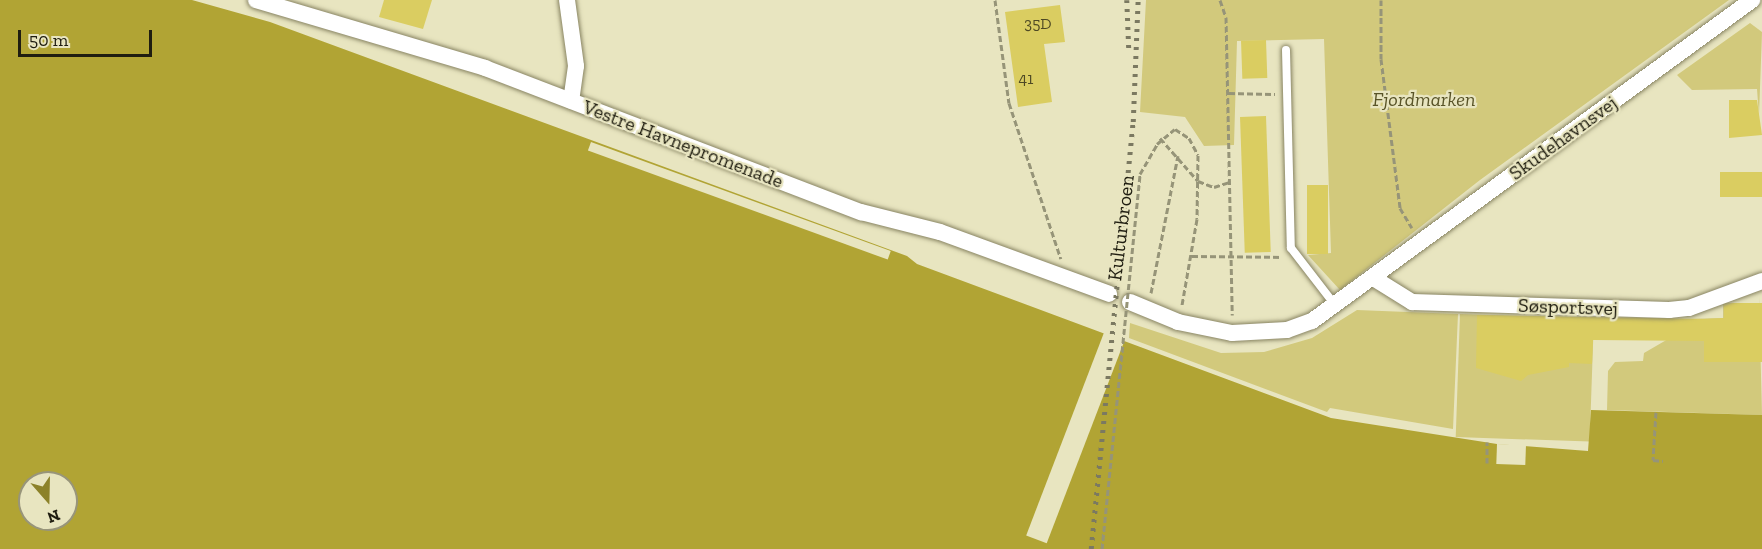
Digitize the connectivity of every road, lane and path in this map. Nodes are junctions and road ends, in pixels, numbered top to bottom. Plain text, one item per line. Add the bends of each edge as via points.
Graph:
1 (256, 0) edge
2 (567, 0) edge
3 (995, 0) edge
4 (1220, 0) edge
5 (1380, 0) edge
6 (1752, 0) edge
7 (288, 5) edge
8 (1286, 50) dead end
9 (1229, 93) junction
10 (1287, 94) junction
11 (571, 101) junction
12 (1160, 138) junction
13 (1178, 156) junction
14 (1198, 181) junction
15 (1229, 182) junction
16 (1419, 242) junction
17 (1291, 248) junction
18 (1192, 255) junction
19 (1230, 257) junction
20 (1067, 278) junction
21 (1376, 279) junction
22 (1762, 281) edge
23 (1109, 294) dead end
24 (1130, 302) dead end
25 (1335, 306) junction
26 (1149, 310) junction
27 (1178, 322) junction
28 (1232, 333) junction
29 (1656, 412) dead end
30 (1487, 442) dead end
31 (1663, 460) dead end
32 (1487, 463) dead end
33 (1102, 549) edge

1 - 7 street, Vestre Havnepromenade
2 - 11 street via 576,66
3 - 20 path via 1009,103
4 - 9 path via 1226,17
5 - 16 path via 1381,59 1400,208
6 - 16 street, Skudehavnsvej
7 - 11 street, Vestre Havnepromenade via 485,68
8 - 10 lane
9 - 10 path
9 - 15 path
10 - 17 lane
11 - 20 street, Vestre Havnepromenade via 861,212 940,232
12 - 13 path
12 - 14 path via 1175,129 1189,138 1198,155
12 - 33 path, Kulturbroen, bridge via 1140,174
13 - 14 path
13 - 26 path
14 - 15 path via 1214,187
14 - 18 path
15 - 19 path
16 - 21 street, Skudehavnsvej
17 - 19 path via 1285,257
17 - 25 lane
18 - 19 path
18 - 27 path
19 - 28 path
20 - 23 street, Vestre Havnepromenade
21 - 22 street, Søsportsvej via 1412,302 1669,310 1689,308
21 - 25 street
24 - 26 street
25 - 28 street via 1287,330
26 - 27 street
27 - 28 street
29 - 31 path via 1653,460
30 - 32 path

